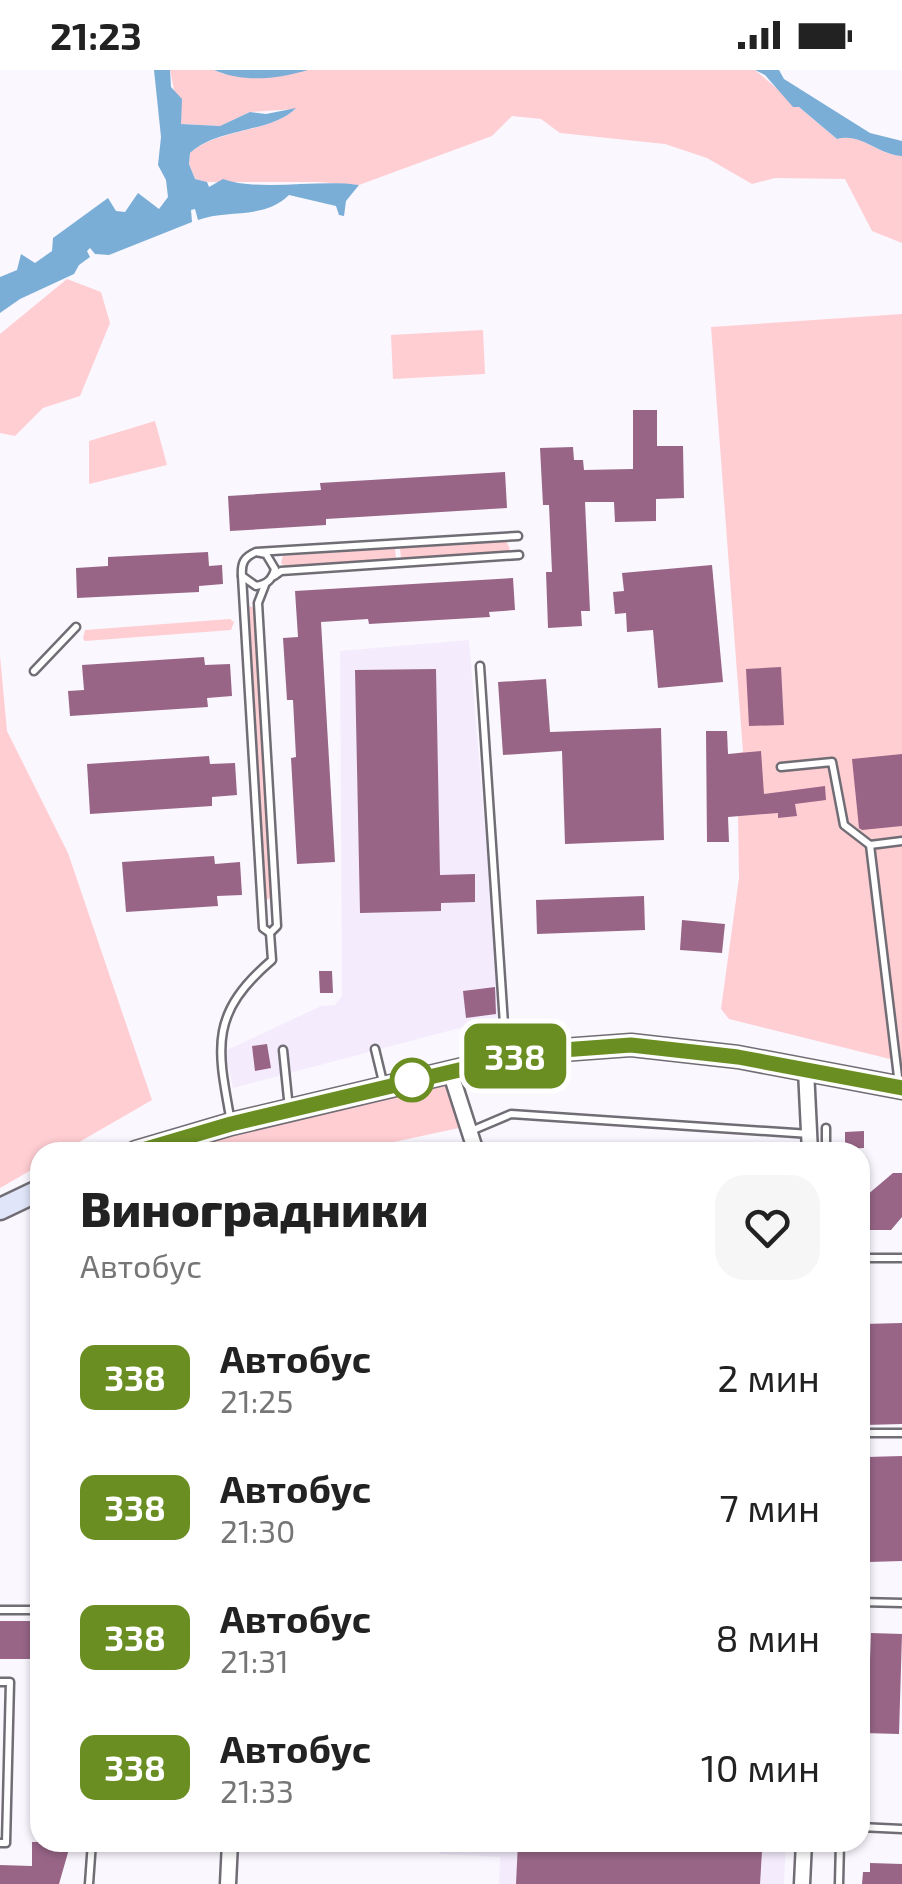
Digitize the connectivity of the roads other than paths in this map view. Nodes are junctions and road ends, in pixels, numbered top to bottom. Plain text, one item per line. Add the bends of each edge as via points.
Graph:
1 (518, 536) dead end
2 (256, 552) junction
3 (518, 555) dead end
4 (242, 576) junction
5 (273, 577) junction
6 (265, 585) junction
7 (76, 627) dead end
8 (480, 666) dead end
9 (34, 672) dead end
10 (782, 767) dead end
11 (902, 842) edge
12 (870, 845) junction
13 (270, 933) junction
14 (374, 1049) dead end
15 (282, 1050) dead end
16 (506, 1058) junction
17 (806, 1070) junction
18 (450, 1071) junction
19 (384, 1087) junction
20 (901, 1087) edge
21 (289, 1110) junction
22 (231, 1124) junction
23 (826, 1128) dead end
24 (470, 1131) junction
25 (810, 1134) junction
26 (170, 1142) edge
27 (473, 1142) edge
28 (810, 1142) edge
29 (826, 1142) edge
30 (30, 1195) edge
31 (0, 1209) edge
32 (870, 1258) edge
33 (902, 1258) edge
34 (870, 1433) edge
35 (902, 1433) edge
36 (870, 1602) edge
37 (902, 1603) edge
38 (0, 1610) edge
39 (30, 1610) edge
40 (0, 1682) edge
41 (870, 1827) edge
42 (902, 1829) edge
43 (0, 1843) edge
44 (91, 1852) edge
45 (230, 1852) edge
46 (804, 1852) edge
47 (840, 1852) edge
48 (89, 1884) edge
49 (228, 1884) edge
50 (802, 1884) edge
51 (839, 1884) edge

1 - 2 lane
2 - 4 lane via 246,556
2 - 5 lane via 272,560
3 - 5 lane via 280,571
4 - 6 lane
4 - 13 lane via 262,928
5 - 6 lane
6 - 13 lane via 258,603 277,926
7 - 9 lane
8 - 16 lane
10 - 12 lane via 832,762 844,825
11 - 12 lane
12 - 20 lane
13 - 22 lane via 272,960 246,982 220,1039
14 - 19 lane
15 - 21 lane
16 - 17 main road via 631,1045
16 - 18 main road
17 - 20 main road
17 - 25 street
18 - 19 main road
18 - 24 street
19 - 21 main road
21 - 22 main road
22 - 26 main road
23 - 29 lane
24 - 25 lane via 511,1114
24 - 27 street
25 - 28 street
30 - 31 main road
32 - 33 lane
34 - 35 lane
36 - 37 lane
38 - 39 lane
40 - 43 lane via 10,1682 6,1843
41 - 42 lane
44 - 48 lane
45 - 49 street
46 - 50 street
47 - 51 lane

